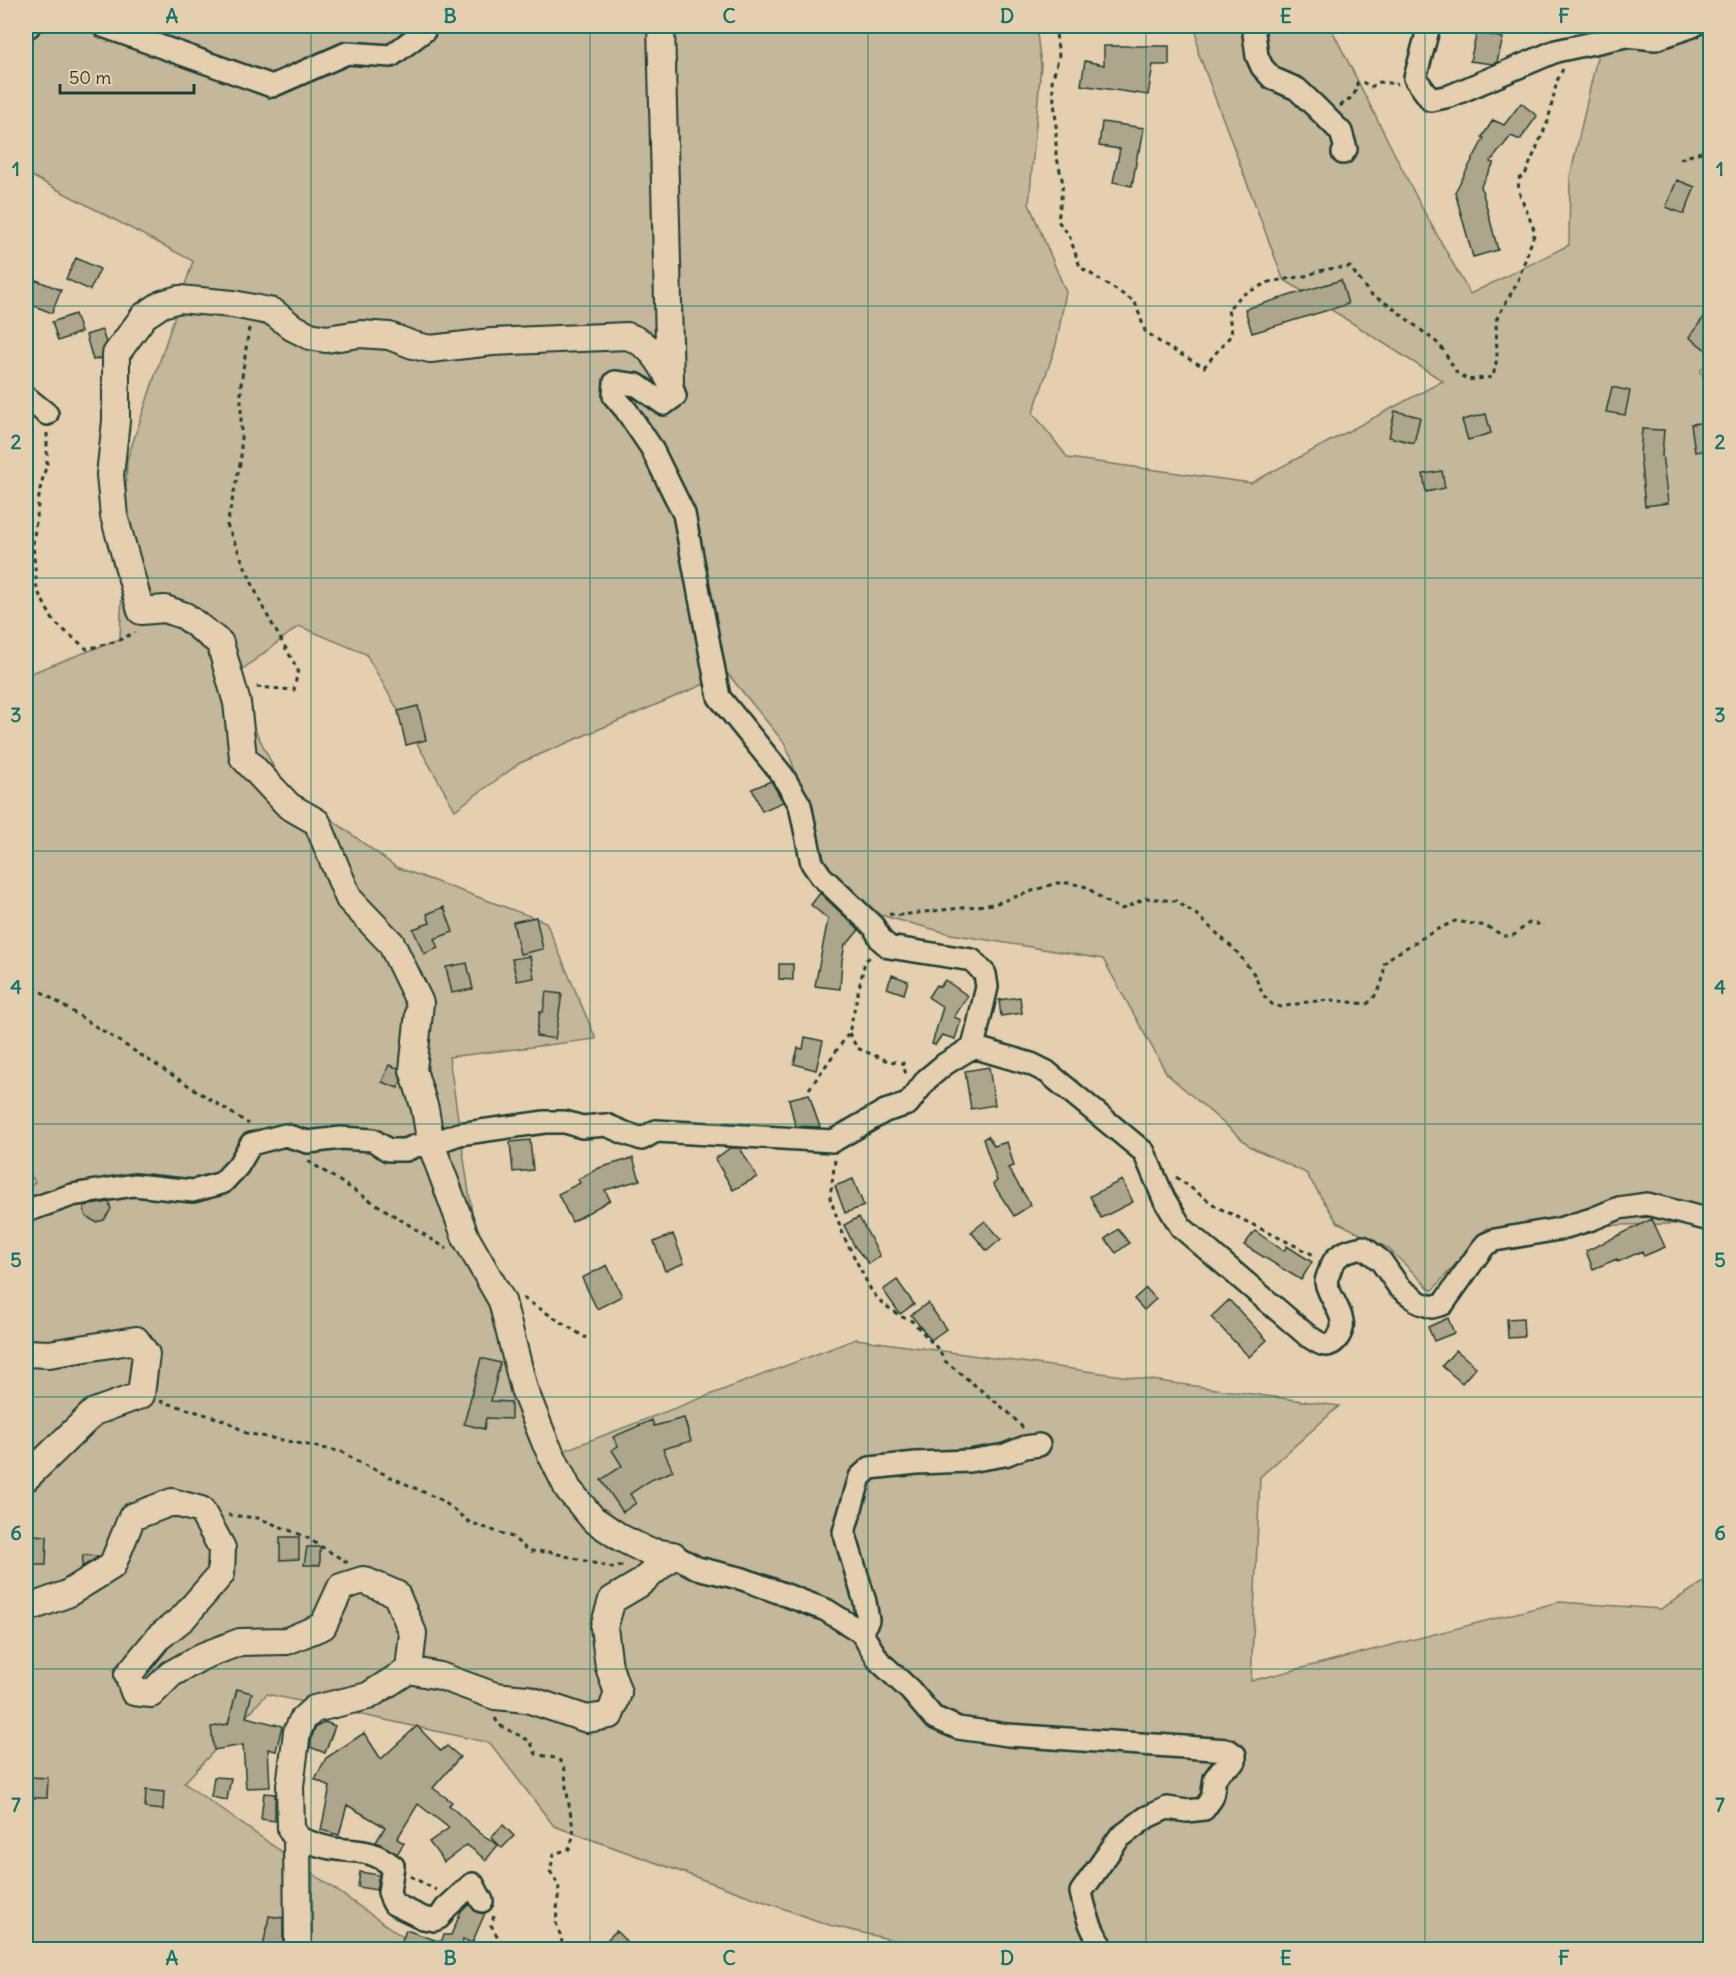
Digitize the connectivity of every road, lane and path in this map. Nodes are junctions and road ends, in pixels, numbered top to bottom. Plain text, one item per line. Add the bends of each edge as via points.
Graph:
1 (103, 26) edge
2 (423, 26) edge
3 (661, 26) edge
4 (1055, 26) edge
5 (1253, 26) edge
6 (1429, 26) edge
7 (1693, 26) edge
8 (1579, 46) junction
9 (1415, 78) junction
10 (1331, 123) junction
11 (1710, 149) edge
12 (1343, 153) dead end
13 (1680, 159) dead end
14 (252, 308) junction
15 (670, 381) junction
16 (26, 397) edge
17 (47, 414) joint
18 (141, 611) junction
19 (230, 679) junction
20 (1544, 925) dead end
21 (874, 927) junction
22 (849, 1032) junction
23 (973, 1047) junction
24 (809, 1089) dead end
25 (908, 1104) junction
26 (834, 1141) junction
27 (431, 1144) junction
28 (1175, 1176) dead end
29 (26, 1211) edge
30 (1710, 1220) edge
31 (1331, 1264) junction
32 (26, 1353) edge
33 (141, 1395) junction
34 (1039, 1445) joint
35 (26, 1478) edge
36 (201, 1510) junction
37 (673, 1555) junction
38 (633, 1563) dead end
39 (363, 1580) junction
40 (26, 1609) edge
41 (861, 1632) junction
42 (409, 1670) junction
43 (495, 1696) junction
44 (297, 1838) junction
45 (393, 1866) junction
46 (482, 1901) joint
47 (446, 1908) junction
48 (298, 1950) edge
49 (505, 1950) edge
50 (560, 1950) edge
51 (1105, 1950) edge

1 - 2 street via 272,86 347,53 391,56 424,31
3 - 15 street
4 - 8 path via 1059,56 1052,81 1056,154 1062,183 1058,221 1069,235 1080,267 1135,302 1145,331 1204,367 1232,334 1228,309 1242,295 1269,282 1350,267 1370,294 1440,345 1457,373 1468,380 1493,377 1496,320 1517,283 1534,232 1518,179 1525,175 1548,122 1564,65
5 - 10 street via 1262,67 1272,78 1297,89
6 - 9 street
7 - 8 street via 1655,39 1626,36
8 - 9 street via 1431,100
9 - 10 path via 1410,75 1398,84 1380,82 1371,87 1359,81 1354,96 1336,109
10 - 12 street via 1341,132 1346,149
11 - 13 path
14 - 15 street via 273,312 310,336 389,336 430,349 627,336 638,340 662,363
14 - 18 street via 179,299 162,304 144,316 116,354 116,421 110,475 114,516
14 - 19 path via 241,384 240,459 227,525 262,606 298,670 294,690 257,687
15 - 21 street via 675,396 664,404 637,385 615,382 614,396 651,447 684,514 719,697 783,776 800,805 812,862 821,876
16 - 17 street
17 - 18 path via 47,463 33,545 37,590 54,622 87,649 137,631
18 - 19 street via 165,609 185,616 220,643
19 - 27 street via 243,757 289,806 317,822 349,899 391,943 420,1003 413,1070
20 - 21 path via 1529,923 1514,935 1504,936 1486,926 1455,921 1391,957 1384,964 1384,979 1367,1004 1330,1000 1281,1008 1263,995 1254,974 1237,952 1176,901 1146,898 1122,909 1087,887 1056,883 994,904 886,914
21 - 22 path
21 - 23 street via 890,947 972,960 985,974 987,987
22 - 24 path
22 - 25 path via 857,1048 903,1063
23 - 25 street via 927,1079
23 - 31 street via 1047,1072 1144,1152 1181,1227 1308,1336 1329,1345 1343,1326 1326,1282
25 - 26 street via 885,1111
26 - 27 street via 656,1131 642,1138 606,1125 582,1127 545,1122 459,1134
26 - 34 path via 830,1198 844,1237 872,1292 882,1303 912,1321 945,1361 1008,1412
27 - 29 street via 388,1150 373,1140 308,1142 285,1135 251,1144 222,1183 193,1191 134,1185 72,1195
27 - 37 street via 466,1238 502,1301 524,1389 568,1489 593,1519 621,1538 647,1551
28 - 31 path via 1217,1207
30 - 31 street via 1647,1204 1619,1208 1559,1229 1495,1240 1481,1250 1443,1304 1432,1307 1399,1287 1381,1261 1363,1247 1348,1250
32 - 33 street via 136,1340 146,1354
33 - 35 street via 93,1412
33 - 38 path via 227,1421 246,1433 343,1452 443,1501 469,1522 512,1537 529,1551 550,1552 612,1568
34 - 41 street via 969,1461 870,1468 860,1477 844,1532 865,1602 868,1620
36 - 39 path via 258,1518 304,1536 348,1563
36 - 39 street via 222,1548 221,1575 183,1618 159,1637 128,1675 134,1692 151,1695 171,1674 240,1642 287,1641 323,1626 341,1587
36 - 40 street via 172,1502 132,1517 112,1566 67,1594
37 - 41 street via 697,1568 743,1579 826,1610
37 - 43 street via 639,1584 612,1600 604,1627 609,1667 618,1693 610,1714 587,1719 527,1699
39 - 42 street via 396,1594 413,1633
41 - 51 street via 879,1661 933,1717 958,1728 1227,1750 1235,1755 1235,1761 1215,1778 1212,1798 1204,1809 1167,1808 1147,1817 1119,1838 1081,1892 1097,1940
42 - 43 street via 440,1676
42 - 44 street via 368,1696 314,1709 303,1719 297,1732 290,1786 291,1829
43 - 50 path via 493,1715 499,1725 530,1741 536,1754 559,1759 565,1770 574,1834 569,1849 554,1854 550,1871 559,1886 556,1923 562,1939
44 - 45 street via 328,1848 370,1852
44 - 48 street
45 - 47 path via 435,1890
45 - 47 street via 389,1892 394,1904 434,1920
46 - 47 street via 473,1884
46 - 49 path via 494,1906 491,1926

